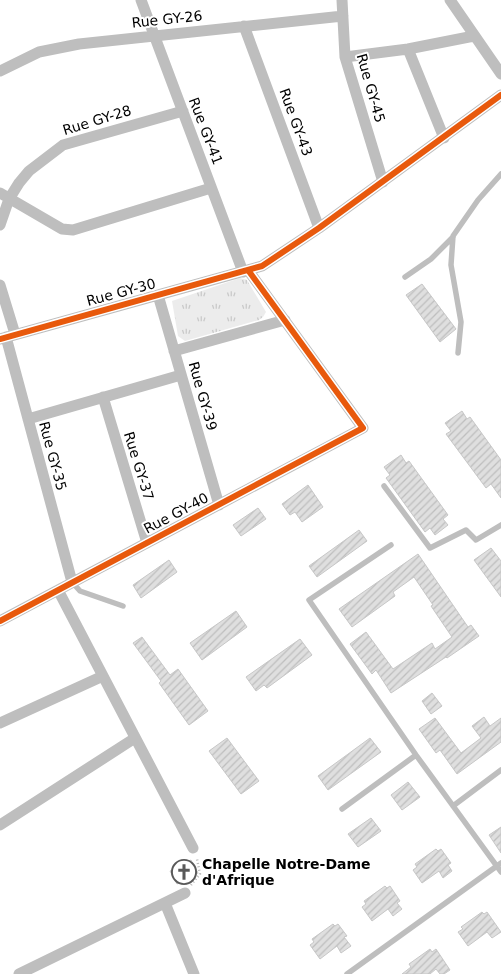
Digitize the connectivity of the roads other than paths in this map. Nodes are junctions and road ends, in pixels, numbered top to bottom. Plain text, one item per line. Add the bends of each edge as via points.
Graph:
1 (141, 0) edge
2 (342, 0) edge
3 (450, 0) edge
4 (343, 16) junction
5 (244, 26) junction
6 (154, 35) junction
7 (474, 36) junction
8 (408, 49) junction
9 (345, 57) junction
10 (0, 71) edge
11 (501, 74) edge
12 (501, 95) edge
13 (183, 111) junction
14 (444, 138) junction
15 (500, 177) edge
16 (383, 182) junction
17 (211, 188) junction
18 (5, 196) edge
19 (0, 225) edge
20 (319, 228) junction
21 (453, 236) junction
22 (246, 271) junction
23 (405, 277) dead end
24 (0, 285) edge
25 (158, 295) junction
26 (285, 320) junction
27 (7, 337) edge
28 (174, 351) junction
29 (458, 352) dead end
30 (181, 375) junction
31 (103, 398) junction
32 (28, 419) junction
33 (363, 428) joint
34 (384, 486) dead end
35 (219, 505) junction
36 (501, 525) edge
37 (147, 543) junction
38 (391, 545) dead end
39 (72, 582) junction
40 (58, 590) junction
41 (123, 606) dead end
42 (0, 621) edge
43 (103, 676) junction
44 (0, 723) edge
45 (135, 738) junction
46 (416, 755) junction
47 (501, 770) edge
48 (453, 806) junction
49 (342, 809) dead end
50 (0, 825) edge
51 (193, 848) road end
52 (499, 865) edge
53 (501, 872) edge
54 (185, 894) road end
55 (165, 903) junction
56 (19, 974) edge
57 (194, 974) edge
58 (347, 974) edge

1 - 6 street, Rue GY-41
2 - 4 street, Rue GY-45
3 - 7 street
4 - 5 street, Rue GY-26
4 - 9 street, Rue GY-45
5 - 6 street, Rue GY-26
5 - 20 street, Rue GY-43
6 - 10 street, Rue GY-26 via 39,52
6 - 13 street, Rue GY-41
7 - 8 street
7 - 11 street
8 - 9 street
8 - 14 street
9 - 16 street, Rue GY-45
12 - 14 street, Rue GY-30
13 - 17 street, Rue GY-41
13 - 18 street, Rue GY-28 via 63,145 29,170
14 - 16 street, Rue GY-30
15 - 21 lane via 478,200
16 - 20 street, Rue GY-30
17 - 18 street via 73,230 62,229
17 - 22 street, Rue GY-41
18 - 19 street, Rue GY-28
20 - 22 street, Rue GY-30 via 262,266
21 - 23 lane via 431,259
21 - 29 lane via 451,265 461,322
22 - 25 street, Rue GY-30
22 - 26 street, Rue GY-41
24 - 27 street
25 - 27 street, Rue GY-30
25 - 28 street, Rue GY-39
26 - 28 street
26 - 33 street, Rue GY-41
27 - 32 street, Rue GY-35
28 - 30 street, Rue GY-39
30 - 31 street
30 - 35 street, Rue GY-39
31 - 32 street
31 - 37 street, Rue GY-37
32 - 39 street, Rue GY-35
33 - 35 street, Rue GY-40
34 - 36 lane via 430,548 466,530 476,540
35 - 37 street, Rue GY-40
37 - 39 street, Rue GY-40
38 - 46 lane via 310,600
39 - 40 street, Rue GY-40
39 - 41 lane via 80,591
40 - 42 street, Rue GY-40
40 - 43 street
43 - 44 street
43 - 45 street
45 - 50 street
45 - 51 street
46 - 48 lane
46 - 49 lane
47 - 48 lane
48 - 52 lane
52 - 53 lane
52 - 58 lane
54 - 55 street
55 - 56 street
55 - 57 street

